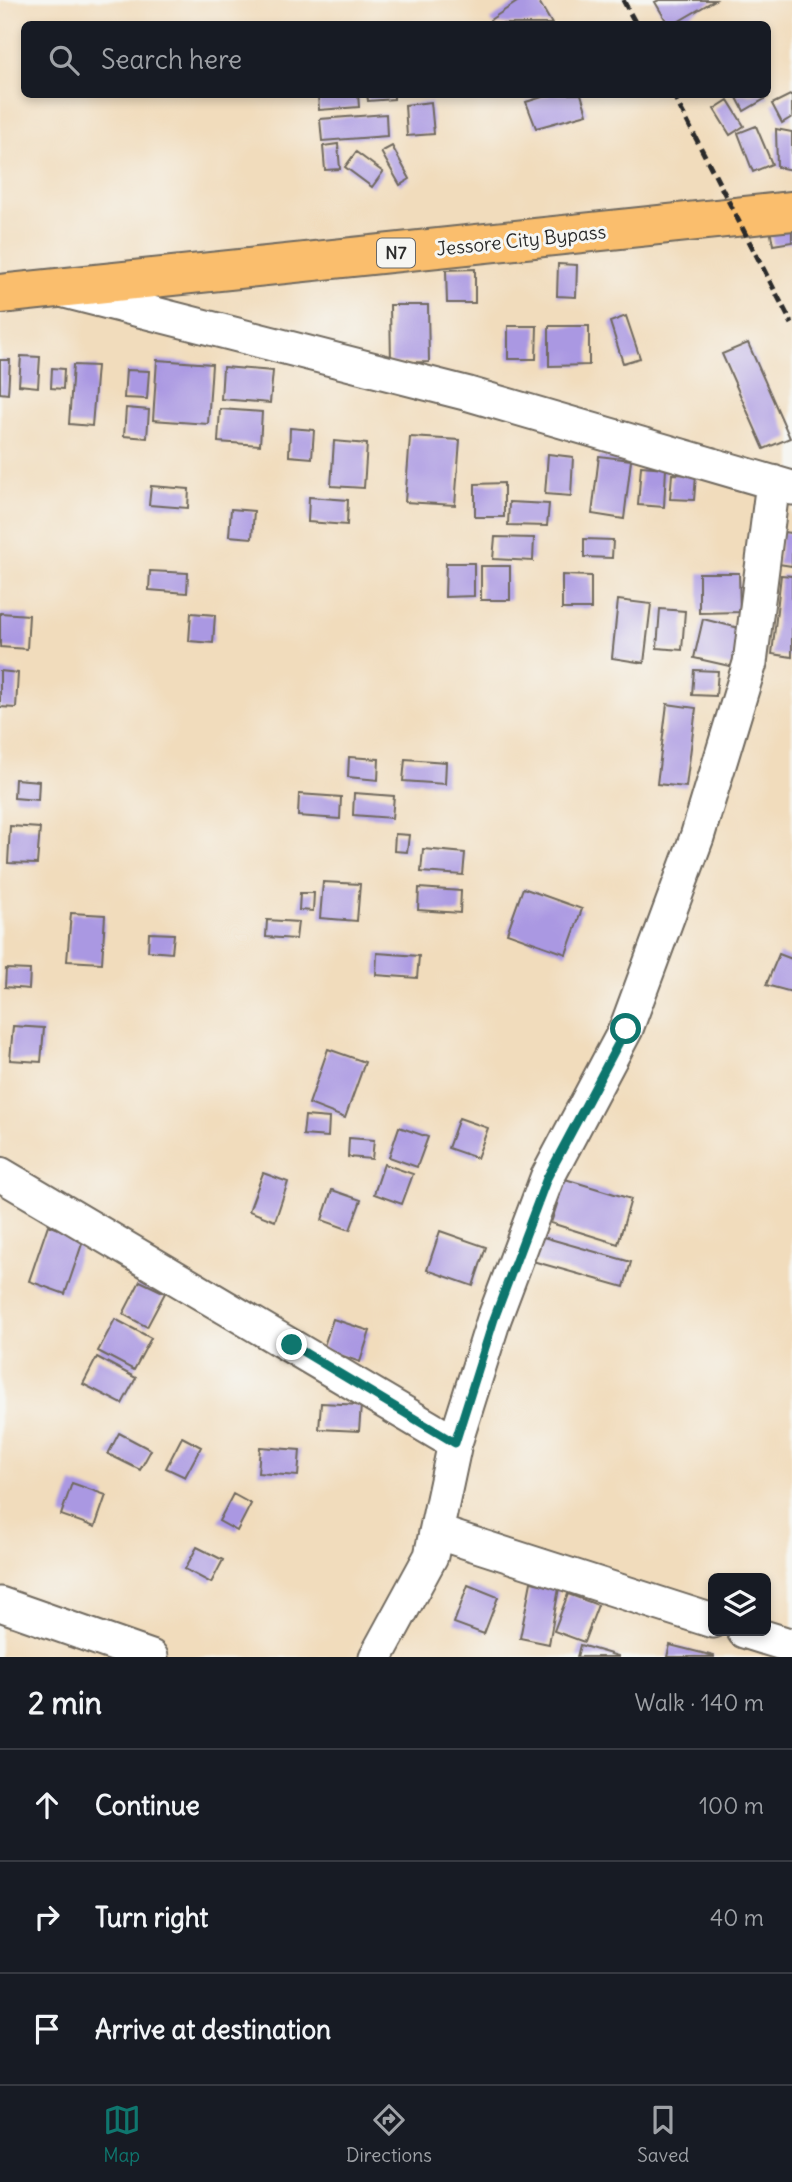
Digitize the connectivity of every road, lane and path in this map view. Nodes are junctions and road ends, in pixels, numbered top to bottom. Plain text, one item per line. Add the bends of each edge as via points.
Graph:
1 (792, 211) edge
2 (59, 289) junction
3 (0, 295) edge
4 (782, 485) edge
5 (0, 1174) edge
6 (455, 1443) junction
7 (436, 1532) junction
8 (0, 1604) edge
9 (708, 1619) edge
10 (760, 1636) edge
11 (792, 1646) edge
12 (150, 1657) edge
13 (376, 1657) edge

1 - 2 highway, Jessore City Bypass / N7
2 - 3 highway, Jessore City Bypass / N7
2 - 4 street via 469,394
4 - 6 street via 750,663 697,837 626,1029 547,1178 494,1319
5 - 6 street
6 - 7 street
7 - 9 street
7 - 13 street via 431,1556
8 - 12 street
10 - 11 street

